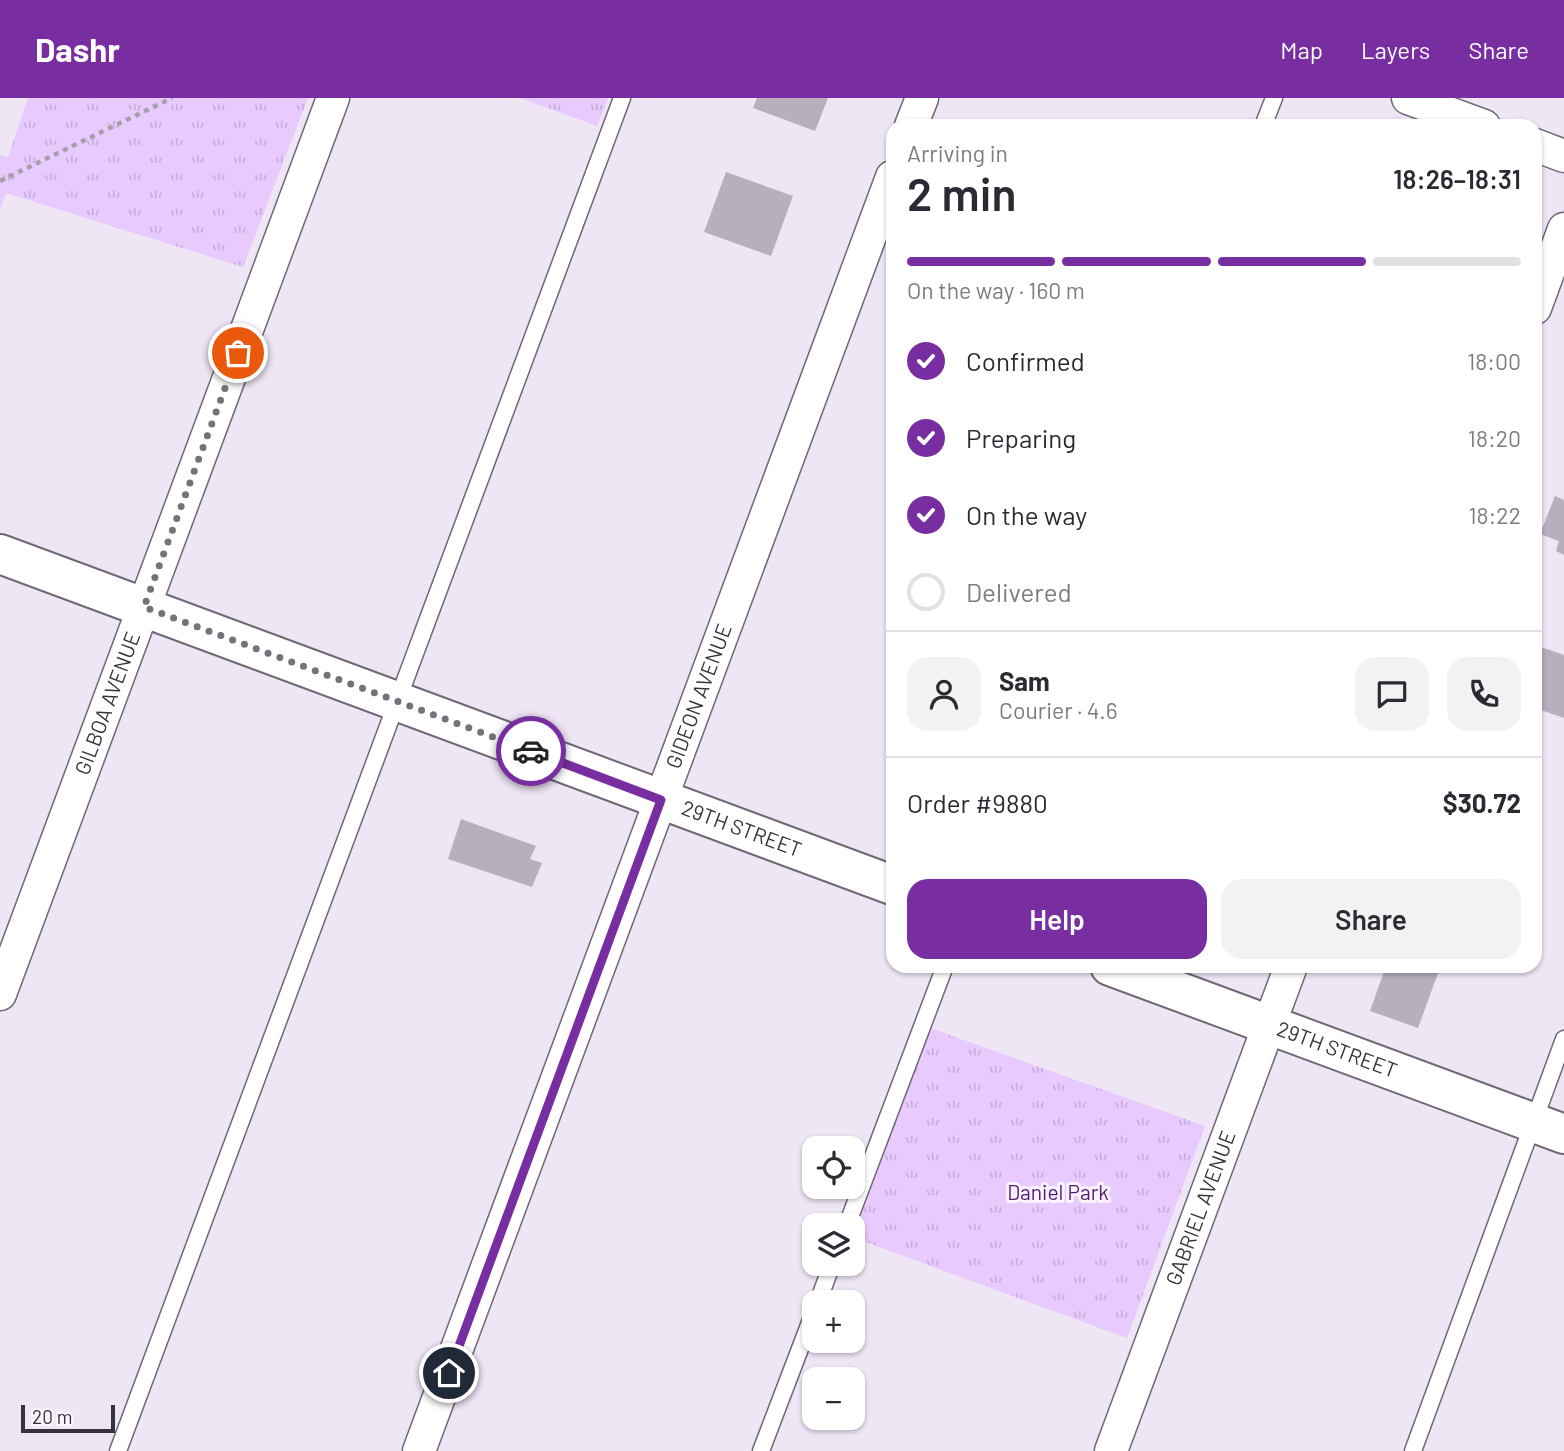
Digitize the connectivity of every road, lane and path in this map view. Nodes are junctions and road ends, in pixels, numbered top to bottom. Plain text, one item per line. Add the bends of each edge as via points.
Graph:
1 (172, 98) edge
2 (333, 98) edge
3 (622, 98) edge
4 (922, 98) edge
5 (1273, 98) edge
6 (1408, 98) edge
7 (914, 119) edge
8 (1266, 119) edge
9 (1465, 119) edge
10 (1542, 148) edge
11 (1564, 156) edge
12 (0, 181) edge
13 (886, 193) edge
14 (1564, 229) edge
15 (1542, 289) edge
16 (0, 554) edge
17 (144, 607) junction
18 (397, 701) junction
19 (661, 800) junction
20 (886, 883) edge
21 (942, 973) edge
22 (1129, 973) edge
23 (1288, 973) edge
24 (0, 994) edge
25 (1269, 1025) junction
26 (1564, 1039) edge
27 (1548, 1128) edge
28 (852, 1213) edge
29 (802, 1343) edge
30 (118, 1451) edge
31 (419, 1451) edge
32 (761, 1451) edge
33 (1111, 1451) edge
34 (1413, 1451) edge

1 - 12 path
2 - 17 street, GILBOA AVENUE
3 - 18 lane
4 - 7 street
5 - 8 lane
6 - 9 street
10 - 11 street
13 - 19 street, GIDEON AVENUE
14 - 15 street
16 - 17 street, 29TH STREET
17 - 18 street, 29TH STREET
17 - 24 street, GILBOA AVENUE
18 - 19 street, 29TH STREET
18 - 30 lane
19 - 20 street, 29TH STREET
19 - 31 street, GIDEON AVENUE
21 - 28 lane
22 - 25 street, 29TH STREET
23 - 25 street, GABRIEL AVENUE
25 - 27 street, 29TH STREET
25 - 33 street, GABRIEL AVENUE
26 - 27 lane
27 - 34 lane
29 - 32 lane

